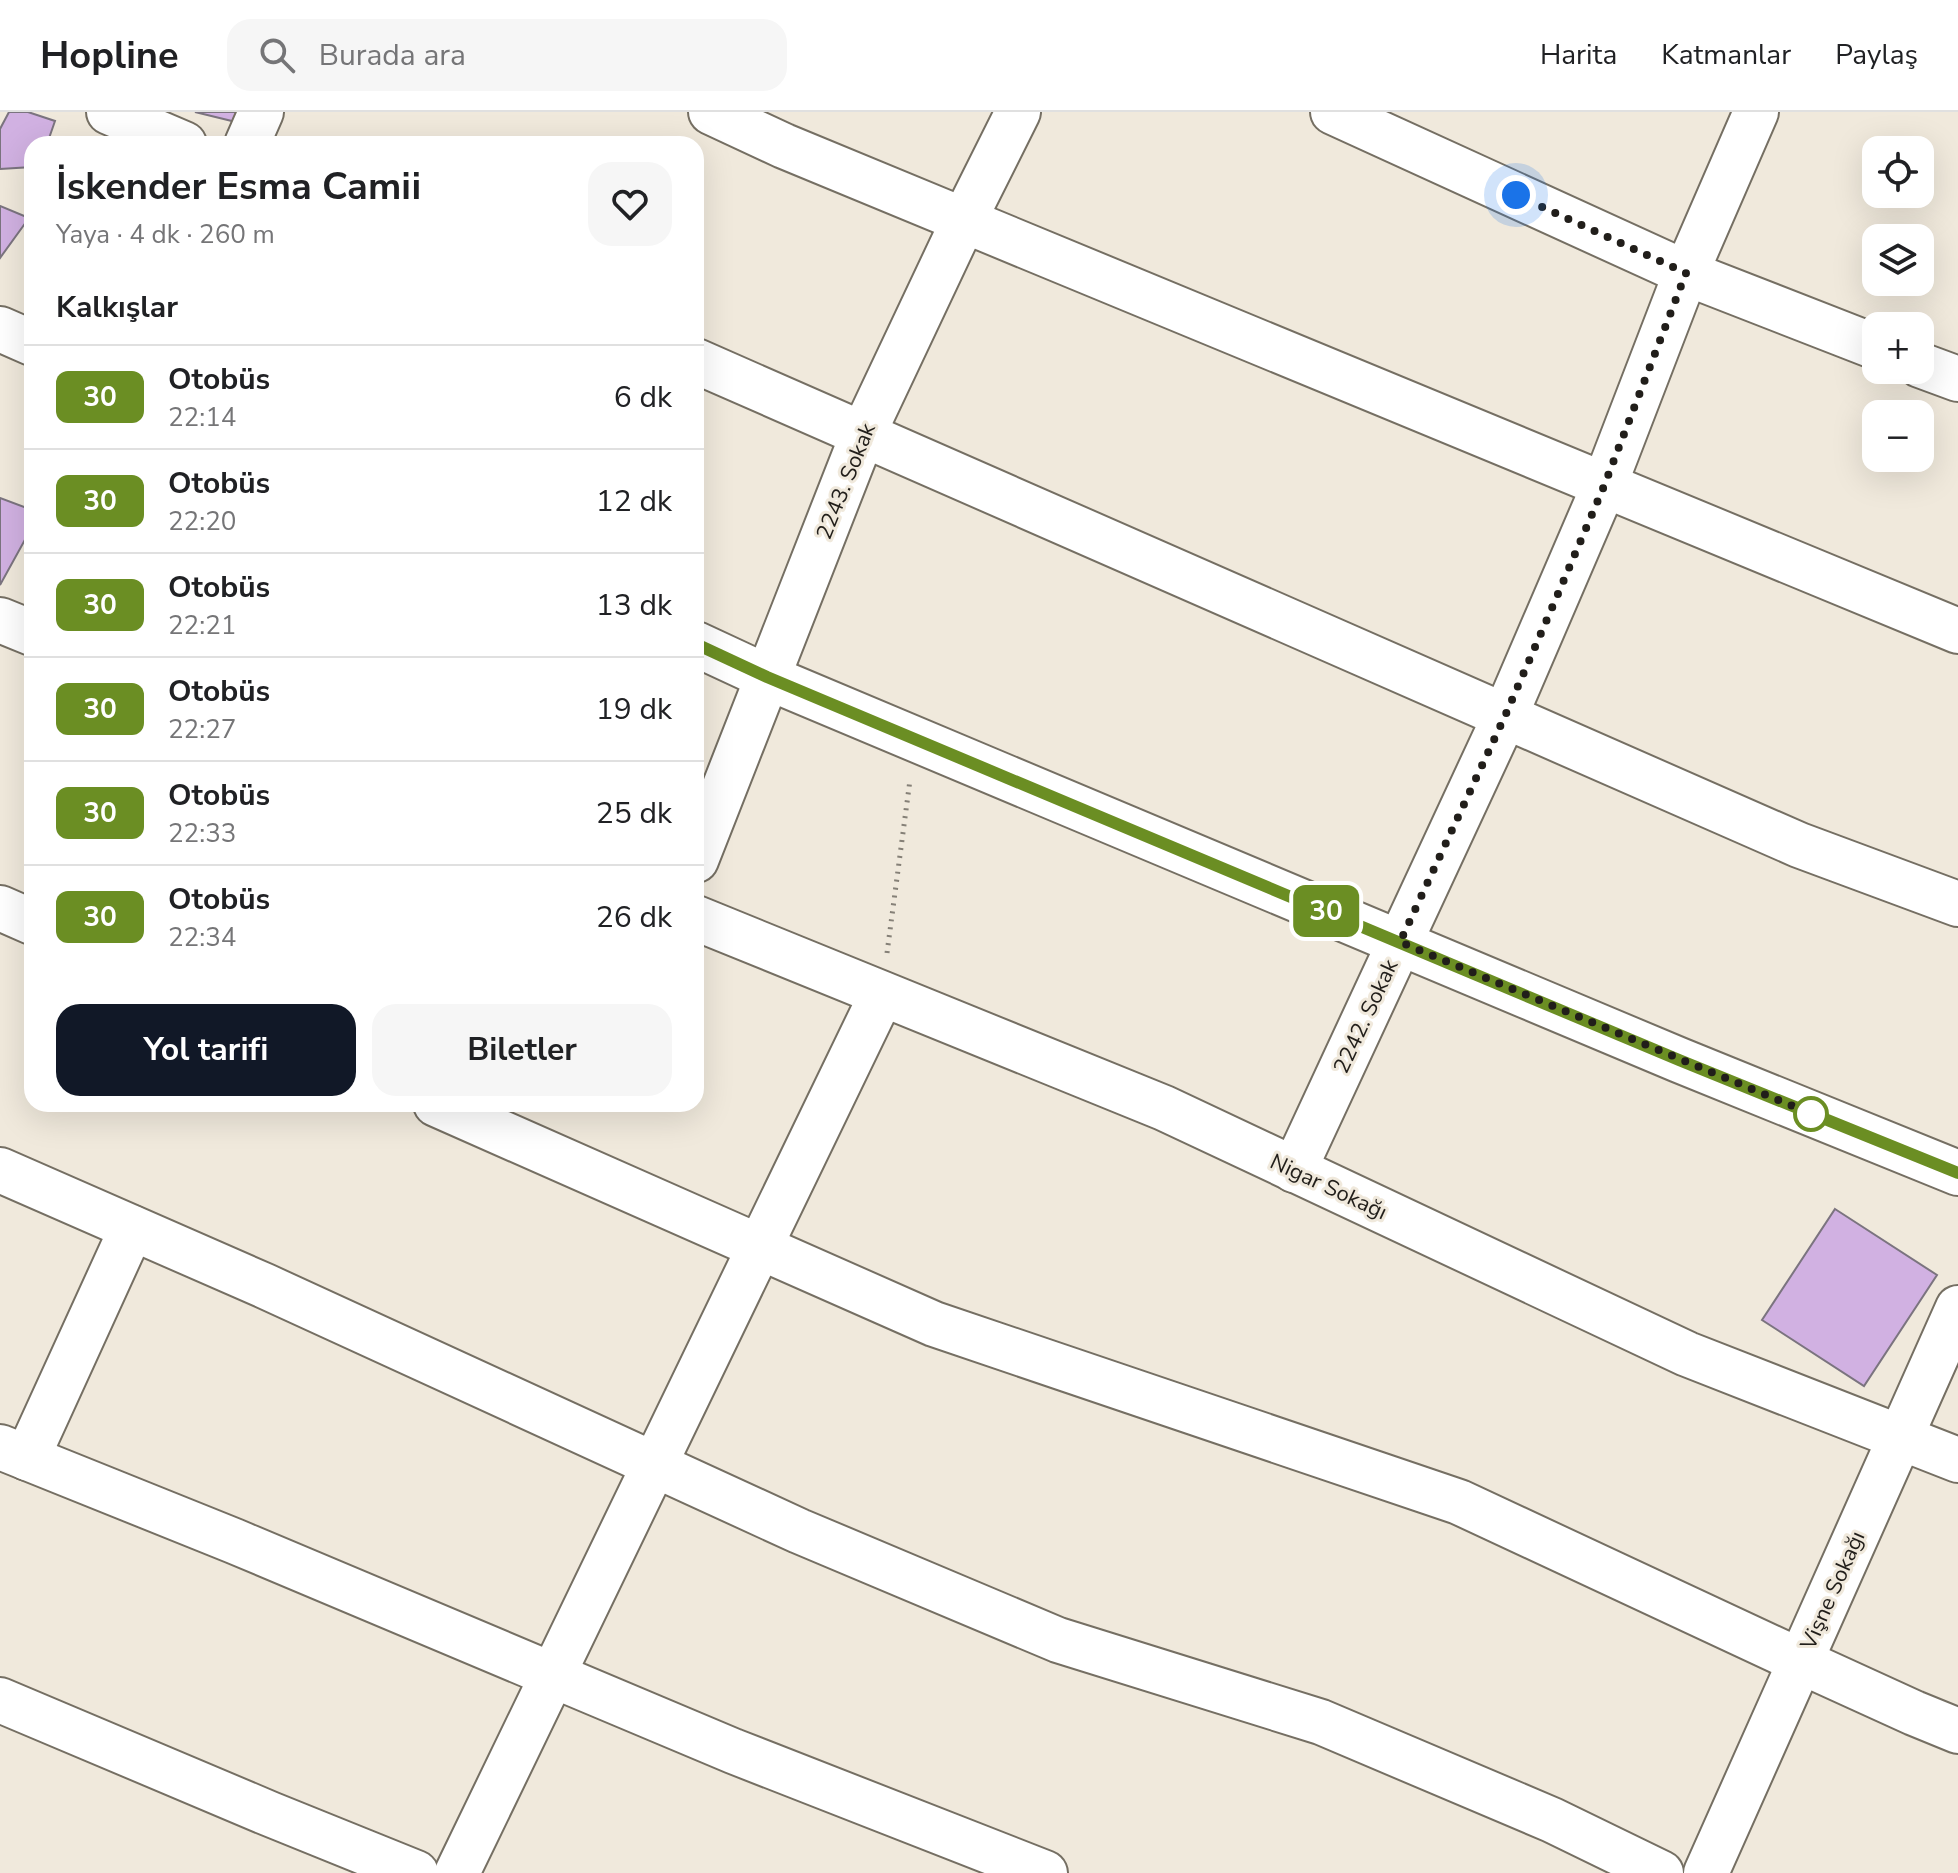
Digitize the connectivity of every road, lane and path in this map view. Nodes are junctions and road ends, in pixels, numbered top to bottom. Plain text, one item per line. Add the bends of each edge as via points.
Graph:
1 (109, 112) edge
2 (261, 112) edge
3 (711, 112) edge
4 (1018, 112) edge
5 (1333, 112) edge
6 (1756, 112) edge
7 (792, 129) edge
8 (165, 136) edge
9 (250, 136) edge
10 (964, 220) junction
11 (1686, 273) junction
12 (0, 329) edge
13 (24, 340) edge
14 (1862, 342) edge
15 (704, 364) edge
16 (1934, 370) edge
17 (1958, 379) edge
18 (863, 434) junction
19 (1604, 486) junction
20 (0, 620) edge
21 (24, 630) edge
22 (1958, 631) edge
23 (704, 648) edge
24 (767, 677) junction
25 (1505, 716) junction
26 (916, 739) junction
27 (704, 839) edge
28 (1958, 904) edge
29 (0, 908) edge
30 (24, 918) edge
31 (704, 921) edge
32 (1400, 942) junction
33 (882, 994) junction
34 (454, 1112) edge
35 (0, 1170) edge
36 (1294, 1170) junction
37 (1958, 1173) edge
38 (132, 1228) junction
39 (760, 1246) junction
40 (1958, 1308) edge
41 (1900, 1437) junction
42 (14, 1452) edge
43 (1958, 1460) edge
44 (654, 1464) junction
45 (1800, 1661) junction
46 (553, 1674) junction
47 (0, 1700) edge
48 (1958, 1731) edge
49 (1031, 1871) edge
50 (416, 1873) edge
51 (457, 1873) edge
52 (1661, 1873) edge
53 (1706, 1873) edge

1 - 8 street
2 - 9 street
3 - 7 street
4 - 10 street, 2243. Sokak
5 - 11 street
6 - 11 street, 2242. Sokak
7 - 10 street
10 - 18 street, 2243. Sokak
10 - 19 street
11 - 14 street
11 - 19 street, 2242. Sokak
12 - 13 street
15 - 18 street
16 - 17 street
18 - 24 street, 2243. Sokak
18 - 25 street
19 - 22 street
19 - 25 street, 2242. Sokak
20 - 21 street
23 - 24 street
24 - 26 street
24 - 27 street, 2243. Sokak
25 - 28 street via 1799,845
25 - 32 street, 2242. Sokak
26 - 32 street
26 - 33 path
29 - 30 street
31 - 33 street, Nigar Sokağı
32 - 36 street, 2242. Sokak
32 - 37 street
33 - 36 street, Nigar Sokağı via 1164,1108
33 - 39 street
34 - 39 street
35 - 38 street
36 - 41 street, Nigar Sokağı via 1687,1354
38 - 42 street
38 - 44 street
39 - 44 street
39 - 45 street via 934,1324 1459,1502
40 - 41 street, Vişne Sokağı
41 - 43 street, Nigar Sokağı
41 - 45 street, Vişne Sokağı
42 - 46 street
44 - 46 street
44 - 52 street via 1058,1640 1321,1722 1552,1820
45 - 48 street
45 - 53 street, Vişne Sokağı
46 - 49 street
46 - 51 street
47 - 50 street

